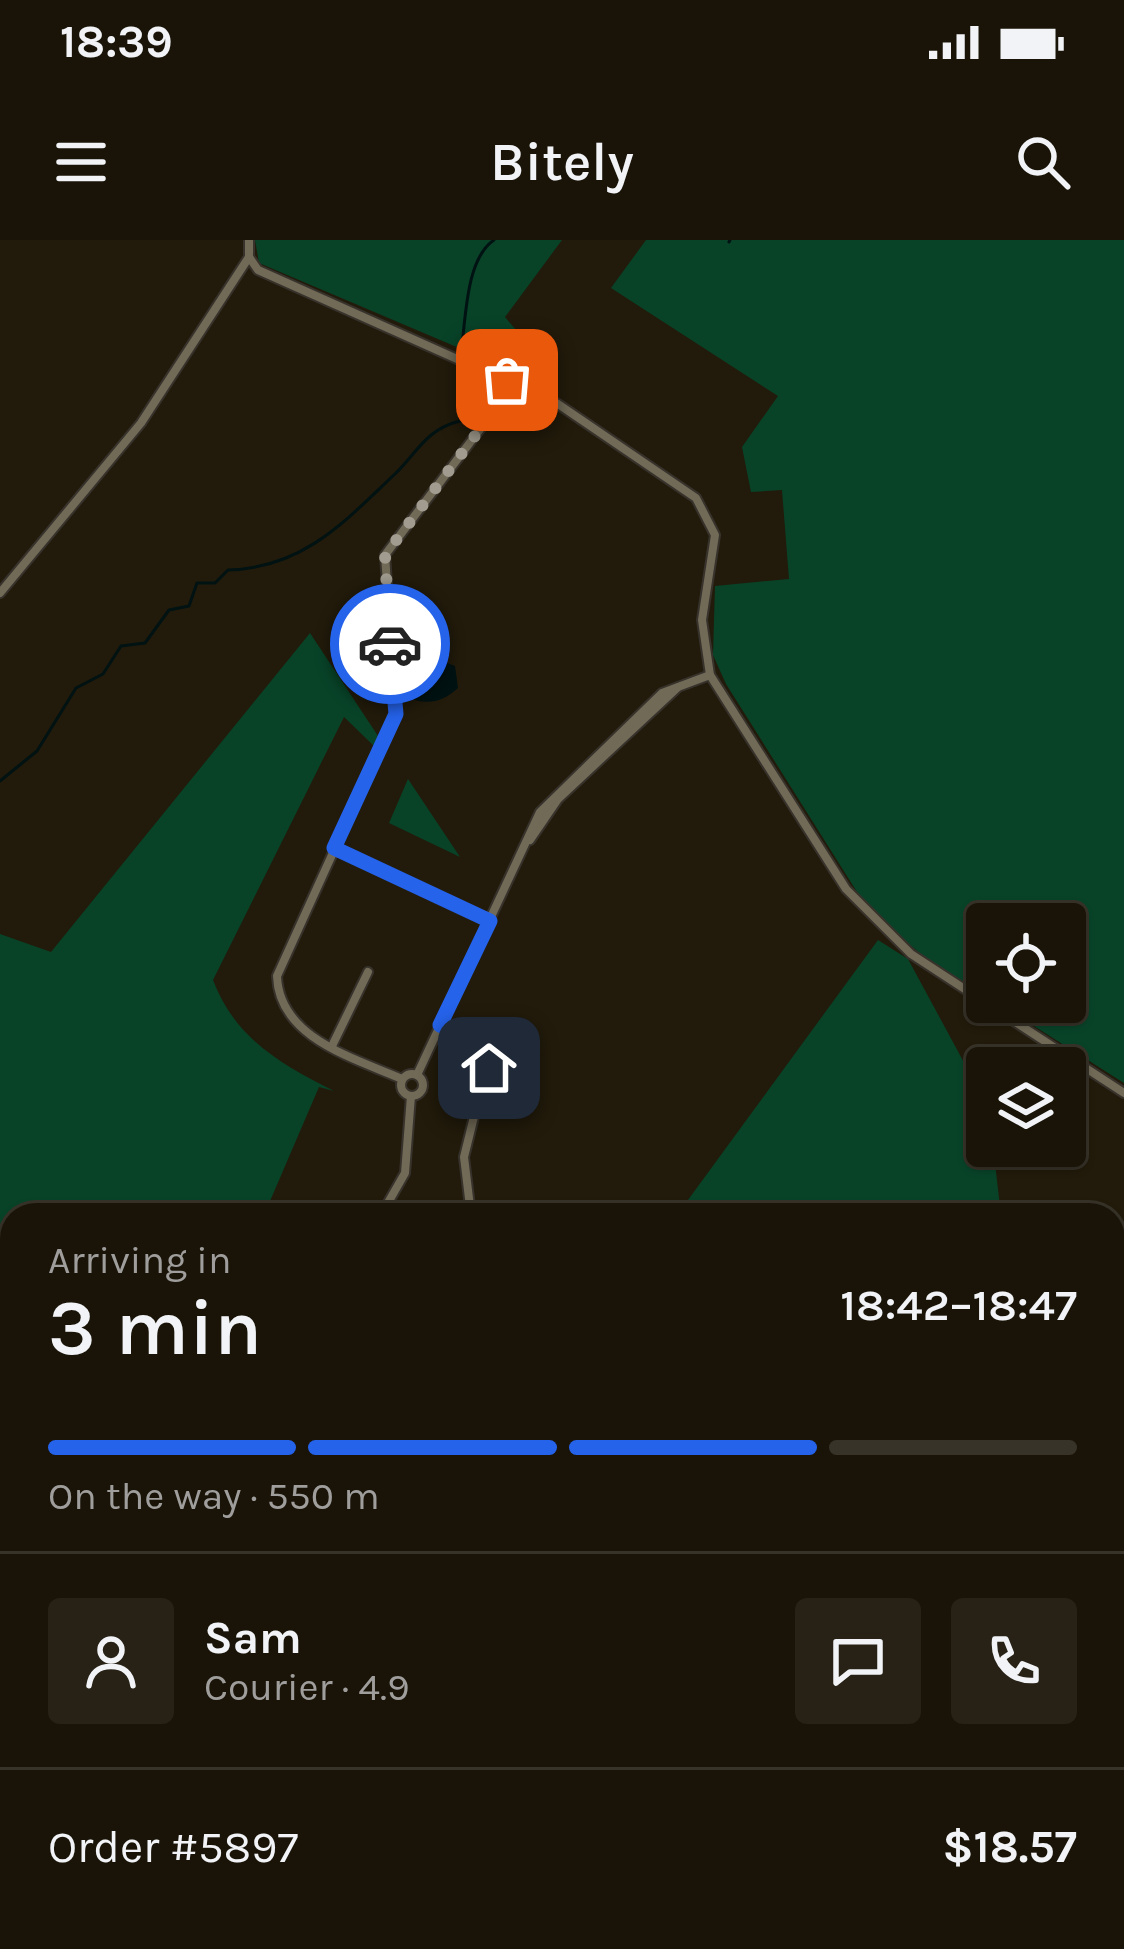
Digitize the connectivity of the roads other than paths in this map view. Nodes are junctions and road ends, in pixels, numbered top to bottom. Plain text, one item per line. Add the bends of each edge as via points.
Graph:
1 (249, 240) edge
2 (249, 257) junction
3 (507, 380) junction
4 (0, 593) edge
5 (710, 675) junction
6 (334, 848) junction
7 (490, 921) junction
8 (368, 972) dead end
9 (440, 1025) junction
10 (332, 1046) junction
11 (417, 1075) junction
12 (402, 1079) junction
13 (1124, 1093) edge
14 (411, 1096) junction
15 (388, 1203) edge
16 (470, 1203) edge

1 - 2 street
2 - 3 street via 283,283
2 - 4 street via 141,423
3 - 5 street via 579,416 684,488 711,517 702,620
3 - 6 street via 484,424 385,555 396,714
5 - 7 street via 650,704 552,796
5 - 13 street via 834,873 880,928
6 - 7 street
6 - 10 street via 277,976 290,1019
7 - 9 street
8 - 10 street
9 - 11 street
9 - 16 street via 480,1045 488,1060 464,1156
10 - 12 street
11 - 12 street
11 - 14 street via 422,1090
12 - 14 street
14 - 15 street via 405,1173

